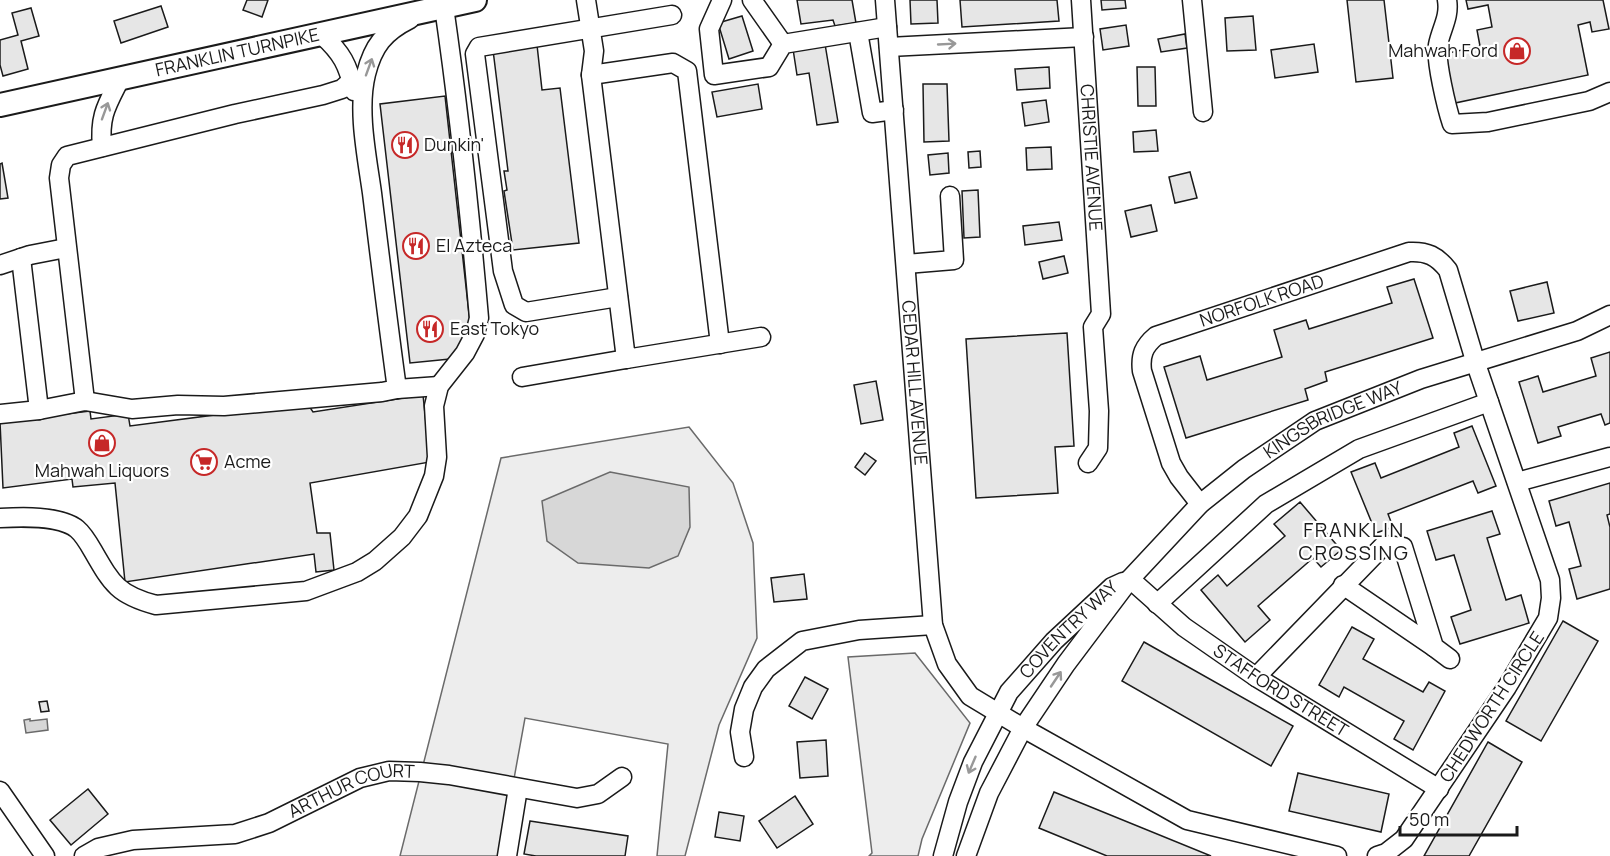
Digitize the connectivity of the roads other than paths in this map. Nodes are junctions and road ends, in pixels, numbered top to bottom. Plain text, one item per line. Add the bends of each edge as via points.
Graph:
1 (475, 0) edge
2 (586, 0) edge
3 (722, 0) edge
4 (752, 0) edge
5 (885, 0) edge
6 (1081, 0) edge
7 (1192, 0) edge
8 (1447, 0) edge
9 (437, 8) junction
10 (672, 15) dead end
11 (887, 27) junction
12 (591, 28) junction
13 (858, 32) junction
14 (322, 35) junction
15 (1084, 37) junction
16 (783, 44) junction
17 (889, 47) junction
18 (591, 75) junction
19 (121, 77) junction
20 (351, 81) junction
21 (1610, 92) edge
22 (0, 105) edge
23 (894, 110) junction
24 (1203, 112) dead end
25 (366, 145) junction
26 (102, 147) junction
27 (950, 196) dead end
28 (66, 248) junction
29 (21, 258) junction
30 (906, 264) junction
31 (0, 265) edge
32 (618, 297) junction
33 (1610, 315) edge
34 (1610, 327) edge
35 (1577, 331) junction
36 (761, 337) dead end
37 (720, 344) junction
38 (626, 358) junction
39 (1476, 364) junction
40 (522, 377) dead end
41 (440, 386) junction
42 (397, 389) junction
43 (85, 401) junction
44 (1489, 402) junction
45 (39, 410) junction
46 (0, 414) edge
47 (1610, 457) edge
48 (1088, 463) dead end
49 (1517, 482) junction
50 (1200, 504) junction
51 (0, 518) edge
52 (1130, 579) junction
53 (1343, 585) junction
54 (1157, 604) junction
55 (933, 625) junction
56 (1434, 648) junction
57 (1450, 659) dead end
58 (1256, 677) junction
59 (998, 713) junction
60 (1023, 728) junction
61 (744, 757) dead end
62 (622, 777) dead end
63 (518, 788) junction
64 (1439, 789) junction
65 (0, 791) edge
66 (45, 856) edge
67 (84, 856) edge
68 (507, 856) edge
69 (943, 856) edge
70 (966, 856) edge
71 (1337, 856) edge
72 (1377, 856) edge

1 - 9 main road, FRANKLIN TURNPIKE
2 - 12 street
3 - 16 street via 709,29 714,75 769,67
4 - 16 street
5 - 11 street, CEDAR HILL AVENUE
6 - 15 street, CHRISTIE AVENUE
7 - 24 street
8 - 21 street via 1449,11 1437,48 1452,124 1488,123 1589,102
9 - 14 main road, FRANKLIN TURNPIKE
25 -> 9 street via 363,101 366,74 377,44 392,28
9 - 41 street via 453,63 479,318 465,353
10 - 12 street
11 - 13 street
11 - 17 street, CEDAR HILL AVENUE
12 - 18 street
12 - 32 street via 479,47 475,54 503,271 514,305 526,312
13 - 16 street
13 - 23 street via 872,112
14 - 19 main road, FRANKLIN TURNPIKE
14 - 20 street via 338,49
17 -> 15 street
15 - 48 street, CHRISTIE AVENUE via 1101,314 1093,327 1098,448
17 - 23 street, CEDAR HILL AVENUE
18 - 32 street
18 - 37 street via 672,63 687,71
19 - 22 main road, FRANKLIN TURNPIKE
26 -> 19 street via 102,115
20 - 25 street
20 - 26 street via 329,93
23 - 30 street, CEDAR HILL AVENUE
25 - 42 street
26 - 28 street via 67,156 61,165
27 - 30 street via 954,260
28 - 29 street
28 - 43 street
29 - 31 street
29 - 45 street
30 - 55 street, CEDAR HILL AVENUE
32 - 38 street
33 - 35 street, KINGSBRIDGE WAY
34 - 35 street, KINGSBRIDGE WAY
35 - 39 street, KINGSBRIDGE WAY
36 - 37 street
37 - 38 street
38 - 40 street
39 - 44 street, CHEDWORTH CIRCLE
39 - 50 street, KINGSBRIDGE WAY via 1421,380 1315,422
39 - 50 street, NORFOLK ROAD via 1448,270 1432,255 1420,251 1156,336 1143,351 1142,371 1171,463
41 - 42 street
41 - 51 street via 434,406 437,456 418,516 375,561 306,591 156,605 135,600 115,587 76,528 28,516
42 - 43 street via 224,406 132,409
43 - 45 street
44 - 49 street, CHEDWORTH CIRCLE
44 - 54 street via 1359,449 1266,504
45 - 46 street
47 - 49 street
49 - 64 street, CHEDWORTH CIRCLE via 1550,580 1548,618
50 - 52 street, KINGSBRIDGE WAY
52 - 54 street, STAFFORD STREET
52 - 59 street, COVENTRY WAY via 1112,587 1053,641 1009,692
60 -> 52 street, COVENTRY WAY
53 - 56 street
53 - 56 street via 1384,545 1403,547
53 - 58 street
54 - 58 street, STAFFORD STREET
55 - 59 street, CEDAR HILL AVENUE via 947,664 970,696
55 - 61 street via 859,630 802,641 766,669 753,687 740,732
56 - 57 street
58 - 64 street, STAFFORD STREET
59 - 60 street, CEDAR HILL AVENUE
59 -> 69 street, COVENTRY WAY via 973,762
60 - 70 street via 989,793
60 - 71 street via 1187,820
62 - 63 street, ARTHUR COURT via 598,794 577,798
63 - 67 street, ARTHUR COURT via 449,775 389,771 360,778 269,823 235,834 133,840 98,848
63 - 68 street
64 - 72 street, CHEDWORTH CIRCLE via 1404,839
65 - 66 street

